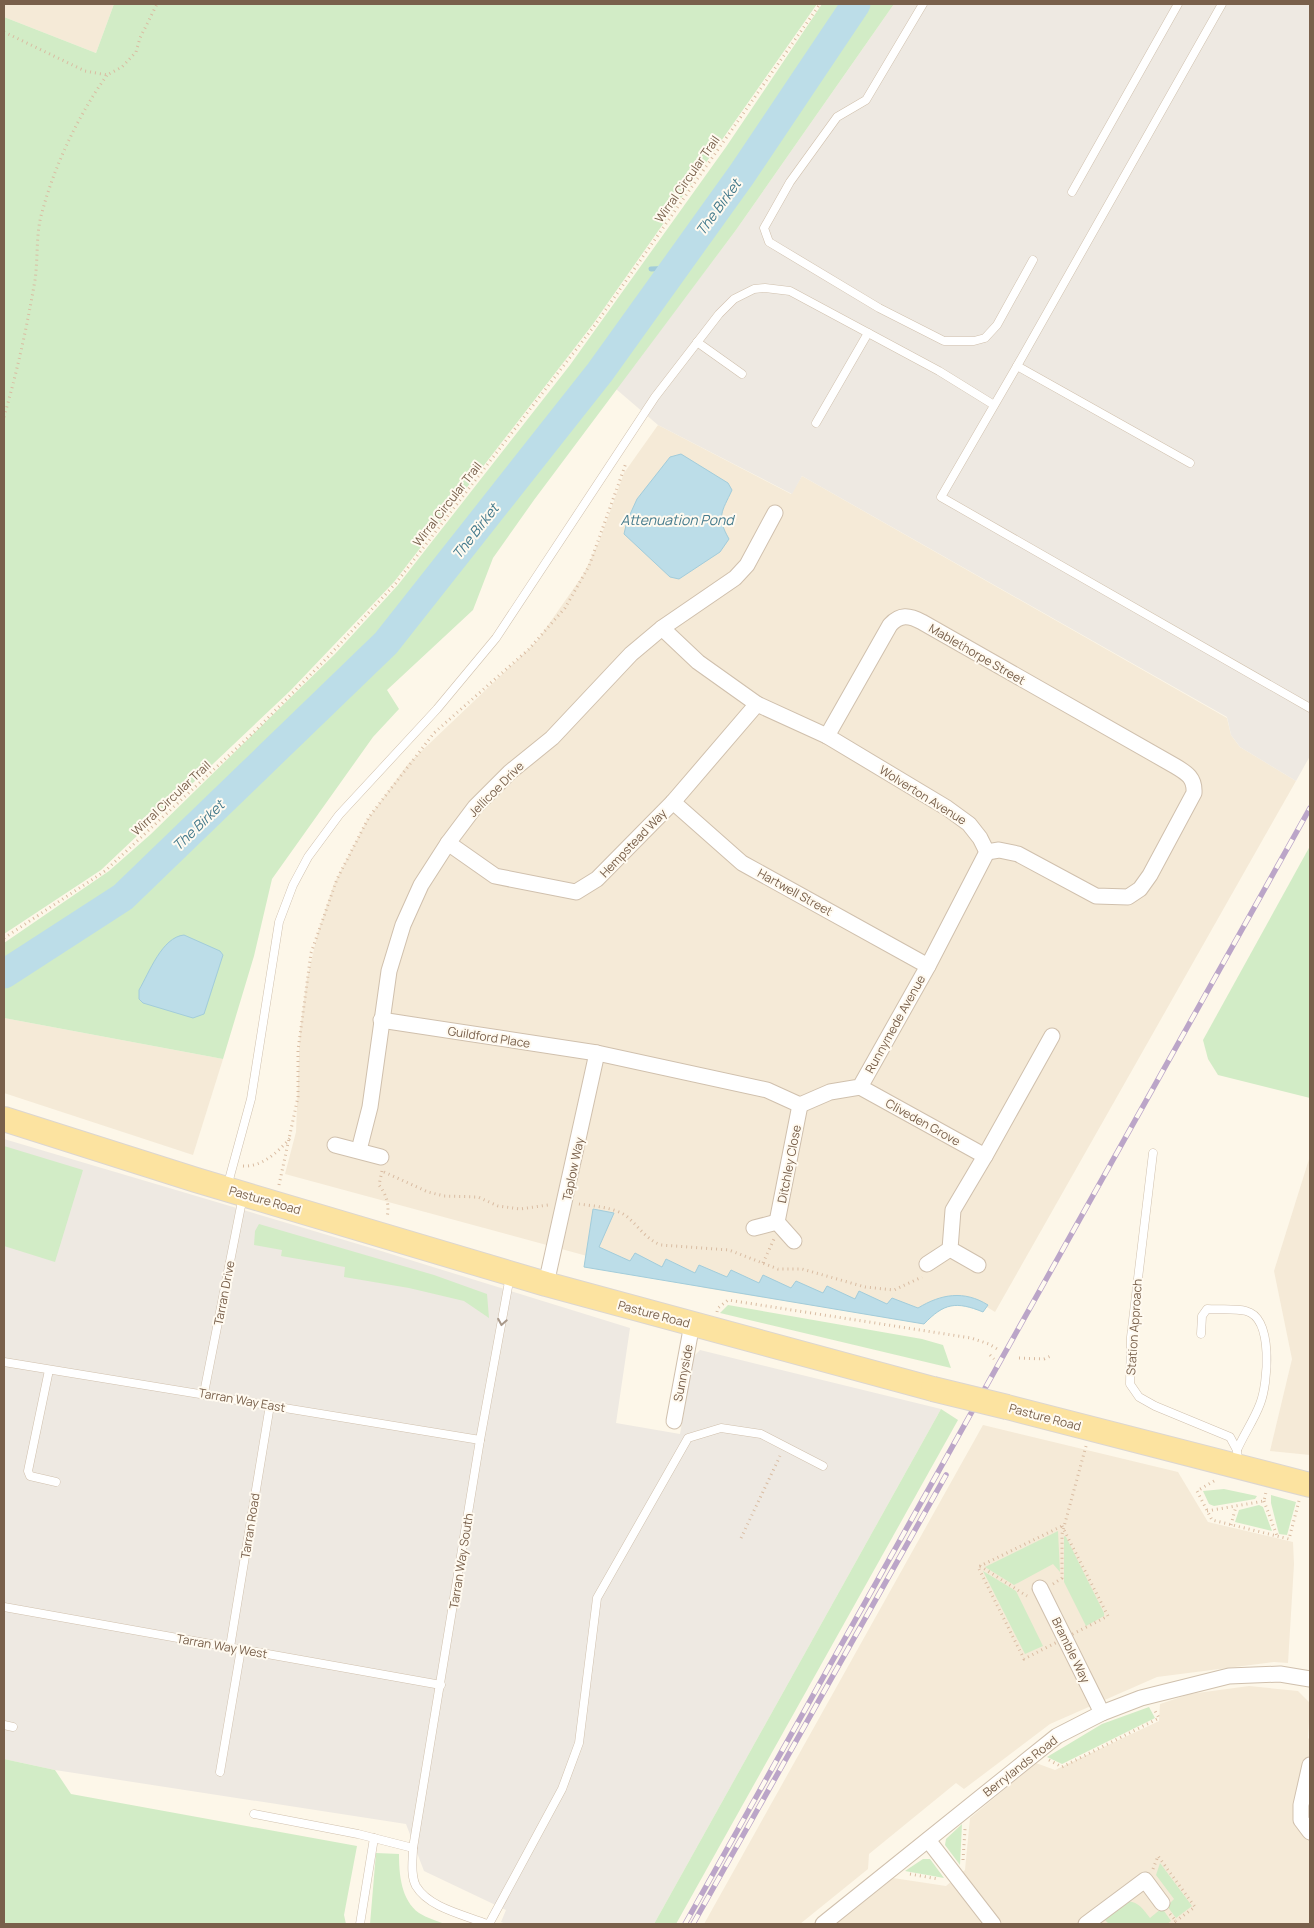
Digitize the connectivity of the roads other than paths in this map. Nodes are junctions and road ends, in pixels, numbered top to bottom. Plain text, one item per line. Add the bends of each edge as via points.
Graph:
1 (923, 4) edge
2 (1178, 4) edge
3 (1222, 4) edge
4 (1072, 192) dead end
5 (1033, 260) dead end
6 (868, 332) junction
7 (697, 342) junction
8 (1017, 366) junction
9 (742, 374) dead end
10 (994, 405) junction
11 (816, 423) dead end
12 (1190, 463) dead end
13 (775, 513) dead end
14 (662, 628) junction
15 (757, 704) junction
16 (1310, 708) edge
17 (827, 736) junction
18 (673, 802) junction
19 (448, 843) junction
20 (987, 852) junction
21 (928, 966) junction
22 (381, 1020) junction
23 (1052, 1036) dead end
24 (598, 1053) junction
25 (860, 1087) junction
26 (800, 1105) junction
27 (4, 1119) edge
28 (335, 1144) dead end
29 (360, 1150) junction
30 (1153, 1153) dead end
31 (985, 1156) junction
32 (382, 1164) road end
33 (235, 1191) junction
34 (777, 1222) junction
35 (754, 1228) dead end
36 (794, 1241) dead end
37 (950, 1249) junction
38 (927, 1264) road end
39 (978, 1265) dead end
40 (510, 1274) junction
41 (546, 1284) junction
42 (702, 1327) junction
43 (1201, 1334) dead end
44 (4, 1362) edge
45 (49, 1370) junction
46 (204, 1393) junction
47 (270, 1406) junction
48 (674, 1421) dead end
49 (480, 1440) junction
50 (1238, 1458) junction
51 (824, 1466) dead end
52 (56, 1482) dead end
53 (1307, 1484) edge
54 (1041, 1590) road end
55 (4, 1607) edge
56 (230, 1647) junction
57 (241, 1649) junction
58 (1310, 1679) edge
59 (441, 1685) junction
60 (1102, 1713) junction
61 (4, 1725) edge
62 (13, 1727) dead end
63 (1310, 1764) edge
64 (220, 1772) dead end
65 (254, 1814) dead end
66 (1310, 1832) edge
67 (374, 1838) junction
68 (928, 1840) junction
69 (413, 1848) junction
70 (1162, 1903) dead end
71 (360, 1924) edge
72 (488, 1924) edge
73 (824, 1924) edge
74 (994, 1924) edge
75 (1086, 1924) edge

1 - 5 lane via 866,100 838,117 790,182 764,228 769,242 879,308 944,341 985,338 997,325
2 - 4 lane
3 - 8 lane
6 - 7 lane, Tarran Drive via 798,295 765,288 754,289 734,299
6 - 10 lane, Tarran Drive
6 - 11 lane
7 - 9 lane
7 - 33 lane, Tarran Drive via 655,397 496,638 437,709 339,815 299,872 283,908 276,936 252,1099 233,1166
8 - 10 lane
8 - 12 lane
10 - 16 lane via 941,496
13 - 14 street, Jellicoe Drive via 747,565 735,578
14 - 15 street, Wolverton Avenue via 698,662
14 - 19 street, Jellicoe Drive via 631,654 552,738 474,807
15 - 17 street, Wolverton Avenue
15 - 18 street, Hempstead Way
17 - 20 street, Wolverton Avenue via 970,824
17 - 20 street, Mablethorpe Street via 890,625 896,618 904,616 922,622 1176,766 1192,779 1194,793 1150,875 1140,889 1128,897 1096,896 1018,854 1000,850
18 - 19 street, Hempstead Way via 597,879 576,892 495,876
18 - 21 street, Hartwell Street via 742,863
19 - 22 street, Jellicoe Drive via 421,885 403,925 389,971
20 - 21 street, Runnymede Avenue
21 - 25 street, Runnymede Avenue
22 - 24 street, Guildford Place
22 - 29 street, Jellicoe Drive via 370,1107
23 - 31 street
24 - 26 street via 767,1090
24 - 41 street, Taplow Way
25 - 26 street, Runnymede Avenue via 830,1092
25 - 31 street, Cliveden Grove
26 - 34 street, Ditchley Close
27 - 33 main road, Pasture Road
28 - 29 street
29 - 32 street
30 - 50 lane, Station Approach via 1131,1337 1130,1384 1139,1397 1155,1406 1230,1437
31 - 37 street via 953,1210
33 - 40 main road, Pasture Road
33 - 46 lane, Tarran Drive
34 - 35 street
34 - 36 street
37 - 38 street
37 - 39 street
40 - 41 main road, Pasture Road
40 -> 49 lane, Tarran Way South
41 - 42 main road, Pasture Road
42 - 48 street, Sunnyside
42 - 50 main road, Pasture Road, bridge via 933,1389
43 - 50 lane via 1202,1316 1207,1309 1247,1311 1264,1331 1267,1353 1265,1382 1260,1404
44 - 45 lane, Tarran Way East
45 - 46 lane, Tarran Way East
45 - 52 lane via 28,1470 30,1476
46 - 47 lane, Tarran Way East
47 - 49 lane, Tarran Way East
47 - 56 lane, Tarran Road
49 - 59 lane, Tarran Way South
50 - 53 main road, Pasture Road via 1271,1475
51 - 72 lane via 761,1434 721,1428 688,1438 597,1598 579,1743 562,1789
54 - 60 street, Bramble Way
55 - 56 lane, Tarran Way West
56 - 57 lane, Tarran Way West
57 - 59 lane, Tarran Way West
57 - 64 lane
58 - 60 street, Berrylands Road via 1280,1674 1228,1676 1148,1696
59 - 69 lane, Tarran Way South
60 - 68 street, Berrylands Road via 1057,1736
61 - 62 lane
63 - 66 street via 1300,1805 1301,1820
65 - 67 lane
67 - 69 lane
67 - 71 lane
68 - 73 street, Berrylands Road
68 - 74 street
69 - 72 lane, Tarran Way South via 412,1868 416,1886 430,1900
70 - 75 street via 1145,1880

